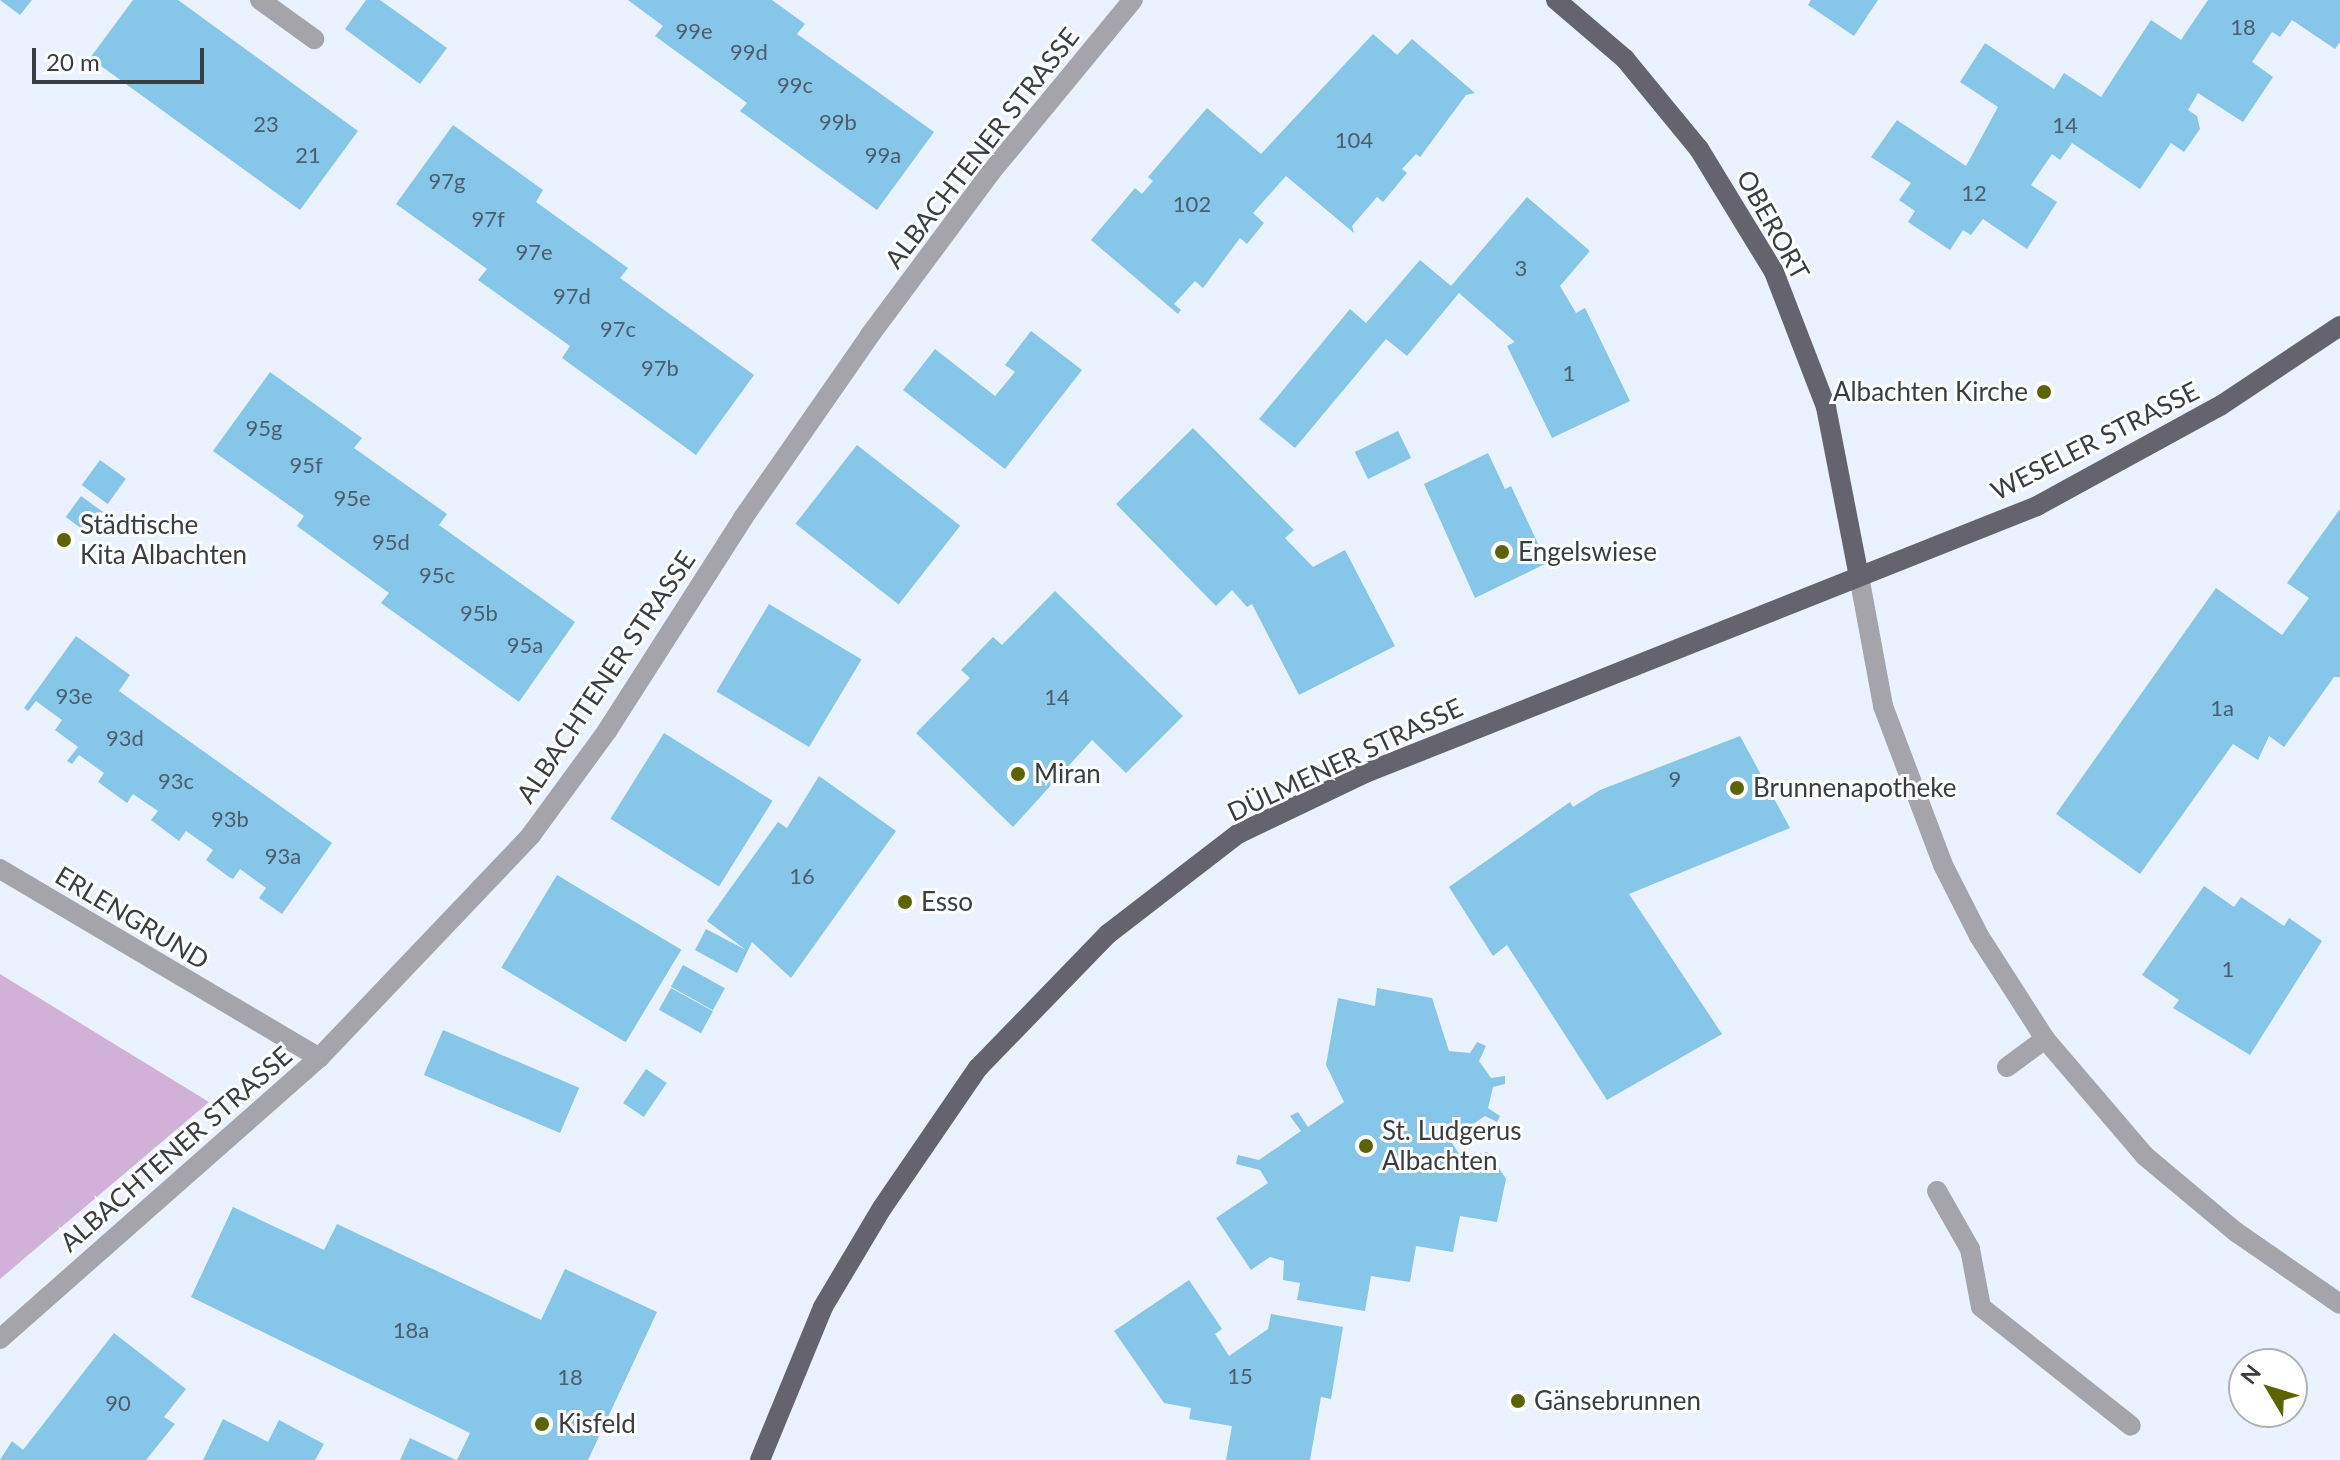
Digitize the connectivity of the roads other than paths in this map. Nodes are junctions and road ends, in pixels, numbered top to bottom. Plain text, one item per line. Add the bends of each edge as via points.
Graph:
1 (260, 0) edge
2 (1133, 0) edge
3 (1556, 0) edge
4 (314, 39) dead end
5 (2340, 326) edge
6 (1859, 576) junction
7 (0, 869) edge
8 (2045, 1039) junction
9 (319, 1058) junction
10 (2007, 1067) dead end
11 (1937, 1191) dead end
12 (2340, 1304) edge
13 (0, 1339) edge
14 (2131, 1426) dead end
15 (760, 1460) edge

1 - 4 street
2 - 9 street, ALBACHTENER STRASSE via 991,172 870,335 743,518 607,731 531,835
3 - 6 main road, OBERORT via 1625,59 1699,149 1774,272 1826,407
5 - 6 main road, WESELER STRASSE via 2220,406 2037,506
6 - 8 street via 1883,706 1943,865 1979,936
6 - 15 main road, DÜLMENER STRASSE via 1363,774 1238,834 1108,934 978,1068 882,1208 823,1307
7 - 9 street, ERLENGRUND
8 - 10 street
8 - 12 street via 2145,1156 2236,1232
9 - 13 street, ALBACHTENER STRASSE
11 - 14 street via 1970,1249 1981,1307

